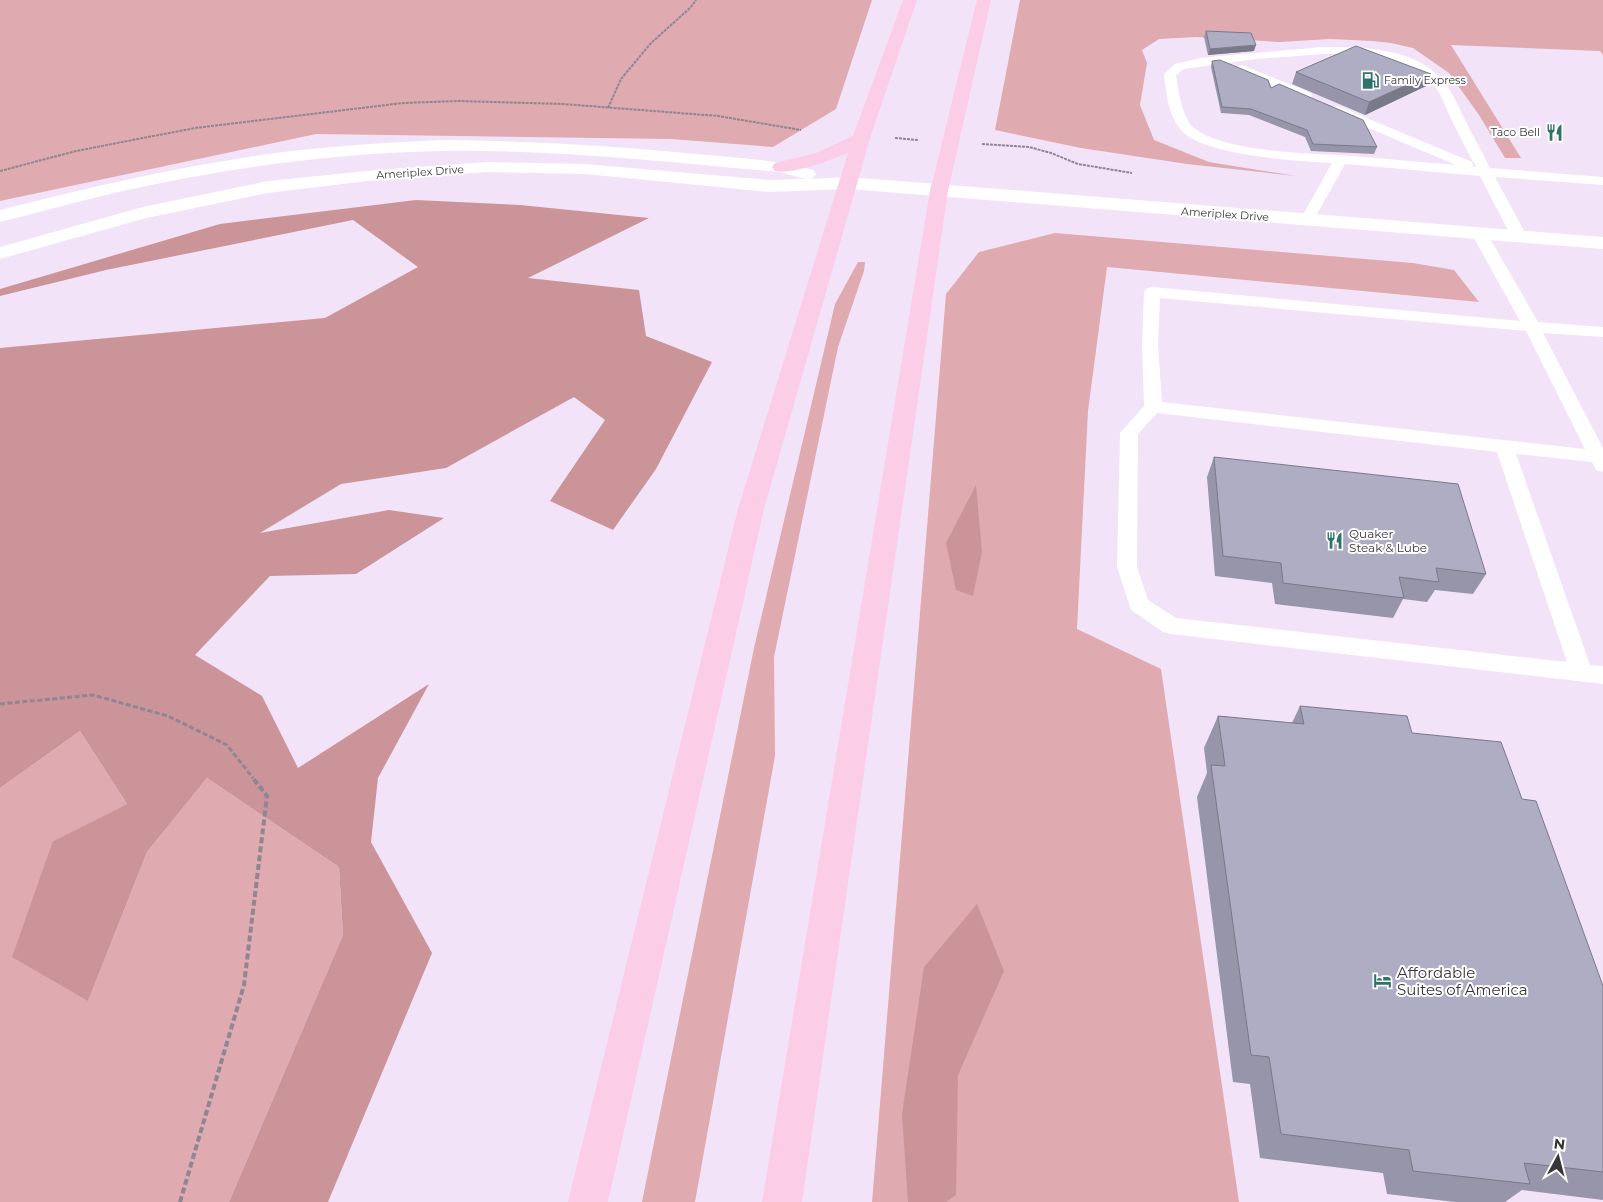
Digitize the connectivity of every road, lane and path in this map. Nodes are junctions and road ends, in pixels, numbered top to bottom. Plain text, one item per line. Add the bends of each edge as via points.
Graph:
1 (696, 0) edge
2 (910, 0) edge
3 (984, 0) edge
4 (1222, 60) junction
5 (608, 108) junction
6 (862, 137) junction
7 (949, 142) junction
8 (986, 144) dead end
9 (1341, 159) junction
10 (780, 168) junction
11 (0, 171) edge
12 (1485, 172) junction
13 (1603, 181) edge
14 (848, 183) junction
15 (939, 191) junction
16 (0, 216) edge
17 (1307, 220) junction
18 (1479, 233) junction
19 (1518, 236) junction
20 (1603, 243) edge
21 (0, 254) edge
22 (1532, 327) junction
23 (1603, 332) edge
24 (1152, 407) junction
25 (1504, 446) junction
26 (1601, 461) edge
27 (1581, 672) junction
28 (1603, 675) edge
29 (0, 704) edge
30 (180, 1202) edge
31 (588, 1202) edge
32 (782, 1202) edge

1 - 5 path via 651,43 621,79
2 - 6 main road
3 - 7 main road
4 - 9 lane via 1184,65 1170,74 1182,123 1189,131 1247,150
4 - 12 lane
4 - 12 lane via 1344,50 1373,52 1422,68 1437,80
5 - 6 path via 718,116 779,128
5 - 11 path via 459,100 403,103 195,128 76,151
6 - 7 path
6 - 10 main road via 840,151
6 - 14 main road
7 - 8 path
7 - 15 main road
9 - 12 lane
9 - 17 lane
10 - 14 street, Ameriplex Drive
10 - 16 street, Ameriplex Drive via 596,150 503,146 382,148 268,160 162,177
12 - 13 lane
12 - 19 lane
14 - 15 street, Ameriplex Drive
14 - 21 street, Ameriplex Drive via 769,186 556,168 487,167 376,175 268,187 143,213
14 - 31 main road via 751,508
15 - 17 street, Ameriplex Drive
15 - 32 main road
17 - 18 street, Ameriplex Drive
18 - 19 street, Ameriplex Drive
18 - 22 lane
19 - 20 street, Ameriplex Drive
22 - 23 lane
22 - 24 lane via 1152,292
22 - 26 lane
24 - 25 lane
24 - 27 lane via 1129,433 1128,567 1139,604 1171,626
25 - 26 lane
25 - 27 lane
27 - 28 lane
29 - 30 path via 93,695 168,716 227,744 267,796 244,985

